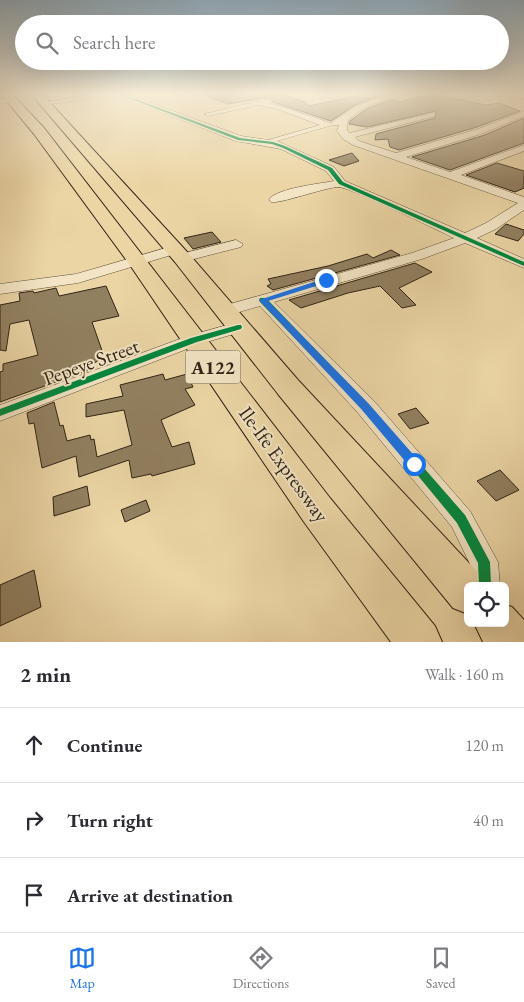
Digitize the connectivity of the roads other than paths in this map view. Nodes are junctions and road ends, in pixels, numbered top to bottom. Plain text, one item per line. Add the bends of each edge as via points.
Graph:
1 (32, 124) edge
2 (75, 124) edge
3 (213, 124) edge
4 (327, 124) edge
5 (343, 124) edge
6 (395, 124) edge
7 (495, 124) edge
8 (346, 137) junction
9 (273, 143) junction
10 (524, 148) edge
11 (394, 157) junction
12 (449, 176) junction
13 (341, 183) junction
14 (127, 196) junction
15 (275, 199) dead end
16 (93, 203) junction
17 (524, 203) edge
18 (464, 239) junction
19 (236, 244) dead end
20 (494, 251) junction
21 (178, 254) junction
22 (524, 256) edge
23 (138, 262) junction
24 (524, 264) edge
25 (0, 289) edge
26 (263, 300) junction
27 (232, 319) junction
28 (194, 340) junction
29 (0, 414) edge
30 (485, 582) edge
31 (464, 588) edge
32 (485, 627) edge
33 (500, 627) edge
34 (419, 642) edge
35 (483, 642) edge
36 (514, 642) edge

1 - 16 highway, Ile-Ife Expressway / A122
2 - 14 highway, A122
3 - 9 street via 239,139
4 - 9 street via 329,126 277,138 272,140
5 - 8 street via 342,131
6 - 8 street
7 - 11 street
8 - 11 street via 375,152
9 - 13 street via 330,169
10 - 12 street
11 - 12 street
12 - 17 street
13 - 15 street
13 - 18 street
14 - 16 highway
14 - 21 highway, A122
16 - 23 highway, Ile-Ife Expressway / A122
17 - 18 street, Pepeye Street via 491,226
18 - 20 street
18 - 26 street, Pepeye Street via 417,256
19 - 21 street
20 - 22 street
20 - 24 street
21 - 23 street
21 - 27 highway, A122
23 - 25 street via 78,278
23 - 28 highway, Ile-Ife Expressway / A122
26 - 27 street, Pepeye Street
26 - 30 street via 366,407 461,519 484,562
27 - 28 street, Pepeye Street
27 - 31 highway, A122
28 - 29 street, Pepeye Street
28 - 34 highway, Ile-Ife Expressway / A122 via 317,510
32 - 35 street
33 - 36 highway

